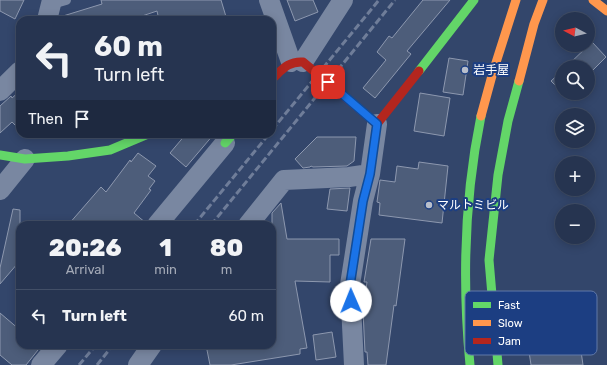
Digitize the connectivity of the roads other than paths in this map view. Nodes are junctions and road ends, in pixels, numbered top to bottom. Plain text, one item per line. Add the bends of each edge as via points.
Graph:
1 (269, 0) edge
2 (343, 0) edge
3 (474, 0) edge
4 (516, 0) edge
5 (543, 0) edge
6 (593, 0) edge
7 (607, 11) edge
8 (297, 62) junction
9 (16, 75) edge
10 (276, 76) edge
11 (0, 91) edge
12 (377, 124) junction
13 (138, 138) edge
14 (229, 139) edge
15 (0, 155) edge
16 (25, 158) junction
17 (370, 174) junction
18 (0, 190) edge
19 (160, 221) edge
20 (251, 221) edge
21 (466, 291) edge
22 (492, 291) edge
23 (55, 349) edge
24 (149, 349) edge
25 (469, 355) edge
26 (497, 355) edge
27 (41, 365) edge
28 (138, 365) edge
29 (354, 365) edge
30 (470, 365) edge
31 (498, 365) edge

1 - 8 street
2 - 8 street
3 - 12 street
4 - 21 street via 481,117 472,170 464,258
5 - 22 street via 508,121 498,175 489,260
6 - 7 street
8 - 10 street
8 - 12 street
9 - 11 street
12 - 17 street
13 - 16 street via 110,150 68,156
14 - 19 street
15 - 16 street
16 - 18 street
17 - 20 street via 284,180
17 - 29 street via 363,201 350,285
23 - 27 street
24 - 28 street
25 - 30 street
26 - 31 street

